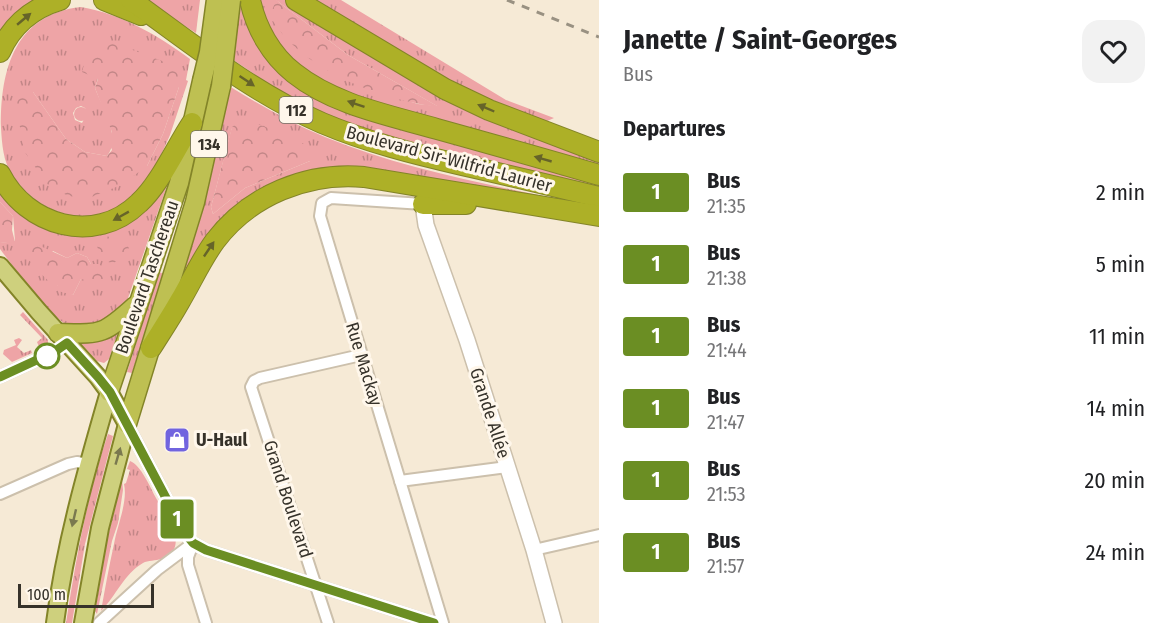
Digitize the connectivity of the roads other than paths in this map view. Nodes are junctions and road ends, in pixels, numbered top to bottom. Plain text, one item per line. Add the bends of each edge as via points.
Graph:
1 (60, 0) edge
2 (104, 0) edge
3 (131, 0) edge
4 (216, 0) edge
5 (231, 0) edge
6 (250, 0) edge
7 (296, 0) edge
8 (181, 36) junction
9 (0, 52) edge
10 (192, 123) junction
11 (599, 152) edge
12 (0, 174) edge
13 (599, 175) edge
14 (599, 197) edge
15 (487, 198) junction
16 (423, 204) junction
17 (599, 216) edge
18 (0, 266) edge
19 (137, 305) junction
20 (62, 338) junction
21 (152, 348) junction
22 (361, 355) junction
23 (0, 377) edge
24 (110, 392) junction
25 (127, 424) junction
26 (88, 464) junction
27 (507, 467) junction
28 (400, 481) junction
29 (0, 494) edge
30 (599, 535) edge
31 (193, 543) junction
32 (534, 550) junction
33 (315, 585) junction
34 (55, 623) edge
35 (83, 623) edge
36 (99, 623) edge
37 (206, 623) edge
38 (328, 623) edge
39 (434, 623) edge
40 (443, 623) edge
41 (554, 623) edge

9 -> 1 highway via 22,21
2 - 8 highway
3 - 8 highway
4 - 10 highway, Boulevard Taschereau / 134, bridge via 209,52
5 - 21 highway, Boulevard Taschereau / 134, bridge via 221,86 199,189
13 -> 6 highway via 386,114 327,93 293,72 274,52 260,29
11 -> 7 highway via 445,89
8 -> 14 highway, Boulevard Sir-Wilfrid-Laurier / 112 via 280,102 346,133
10 -> 12 highway via 147,196 108,223 71,226 46,219 19,201
10 - 19 highway, Boulevard Taschereau / 134 via 179,183
15 - 16 highway via 474,203
15 - 17 highway
21 -> 15 highway via 218,237 249,208 274,193 315,180 349,176
16 - 22 street, Rue Mackay via 332,198 322,203 320,216
16 - 27 main road, Grande Allée via 426,225
18 - 20 main road
19 - 20 highway via 102,332
19 - 24 highway, Boulevard Taschereau / 134
20 - 23 street via 54,352
20 - 24 main road
21 - 25 highway, Boulevard Taschereau / 134
22 - 28 street, Rue Mackay
22 - 33 street, Grand Boulevard via 260,378 251,387
24 - 25 main road
24 - 26 main road, Boulevard Taschereau / 134
25 - 31 street
35 -> 25 main road, Boulevard Taschereau / 134 via 100,528
26 - 29 street via 68,464
26 -> 34 main road, Boulevard Taschereau / 134 via 65,559
27 - 28 street
27 - 32 main road, Grande Allée
28 - 40 street, Rue Mackay
30 - 32 street
31 - 33 street
31 - 36 street
31 - 37 street via 188,565
32 - 41 main road, Grande Allée
33 - 38 street, Grand Boulevard
33 - 39 street

